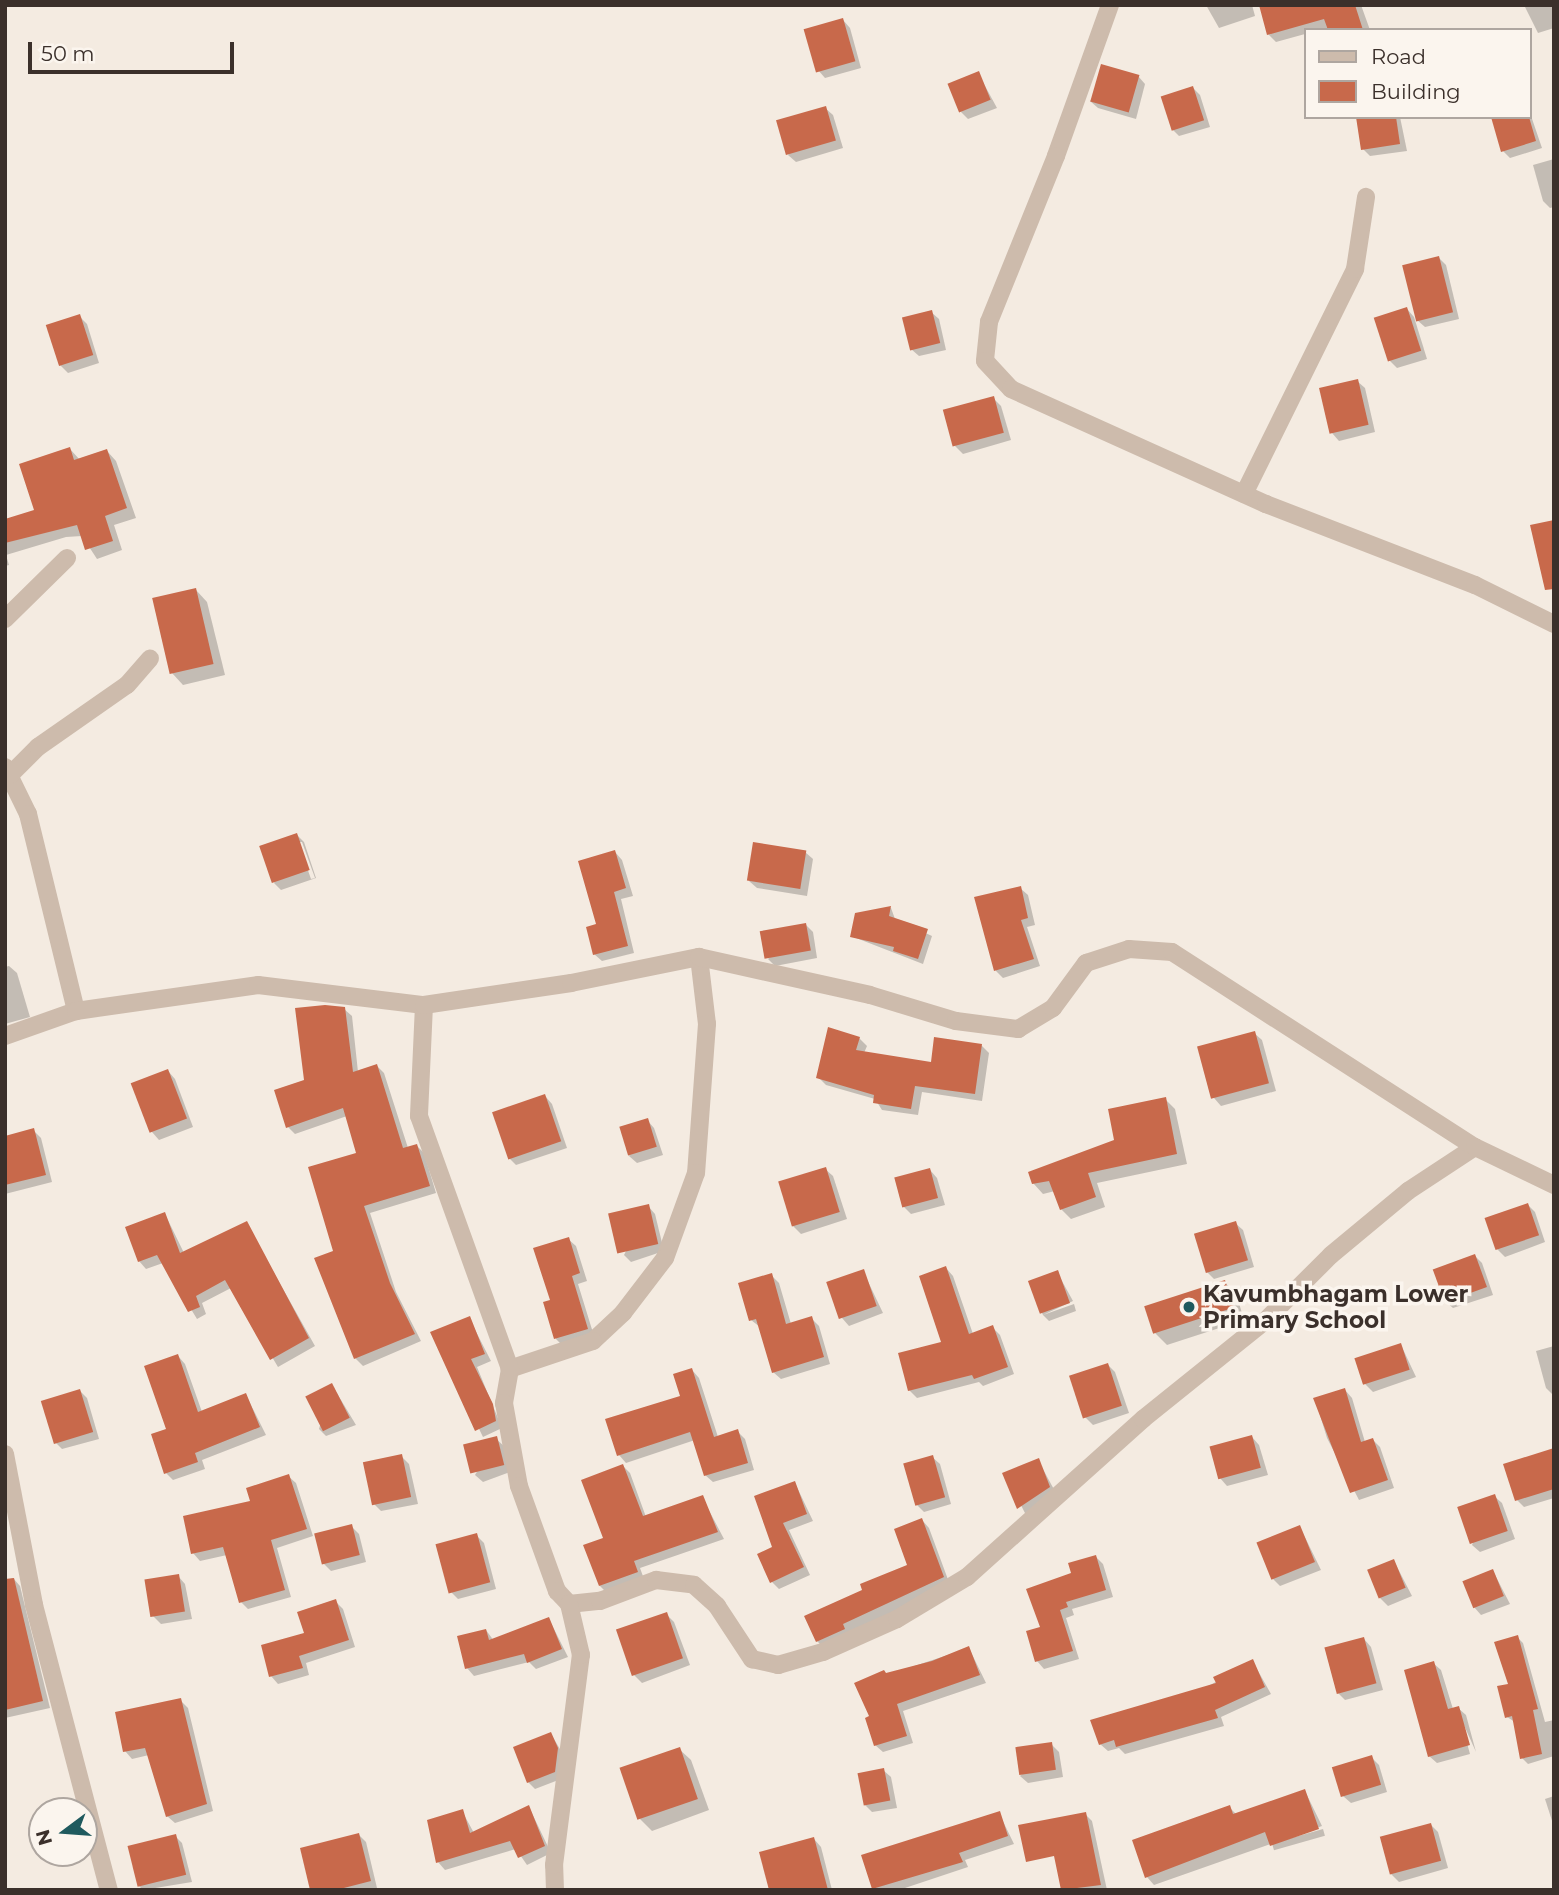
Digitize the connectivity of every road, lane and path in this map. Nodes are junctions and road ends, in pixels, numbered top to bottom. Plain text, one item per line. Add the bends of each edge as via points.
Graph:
1 (1110, 5) edge
2 (1366, 198) dead end
3 (1244, 494) junction
4 (67, 558) dead end
5 (5, 619) edge
6 (1554, 624) edge
7 (150, 659) dead end
8 (7, 771) edge
9 (699, 957) junction
10 (424, 1005) junction
11 (76, 1011) junction
12 (5, 1036) edge
13 (1475, 1147) junction
14 (1554, 1185) edge
15 (510, 1369) junction
16 (5, 1454) edge
17 (569, 1604) junction
18 (109, 1890) edge
19 (555, 1890) edge

1 - 3 street via 989,322 985,361 1011,389
2 - 3 street via 1355,270
3 - 6 street via 1389,549
4 - 5 street
7 - 8 street via 127,685
8 - 11 street via 28,814
9 - 10 street via 571,983
9 - 13 street via 870,995 956,1021 1018,1029 1053,1008 1086,963 1129,948 1172,952
9 - 15 street via 706,1024 696,1173 665,1258 623,1313 593,1340
10 - 11 street via 258,985
10 - 15 street via 419,1116
11 - 12 street
13 - 14 street
13 - 17 street via 1408,1191 1331,1255 1265,1321 1143,1419 967,1577 897,1619 823,1652 778,1665 752,1659 717,1606 694,1585 656,1580 600,1601
15 - 17 street via 504,1403 519,1486 558,1591
16 - 18 street via 34,1605
17 - 19 street via 581,1655 554,1865

